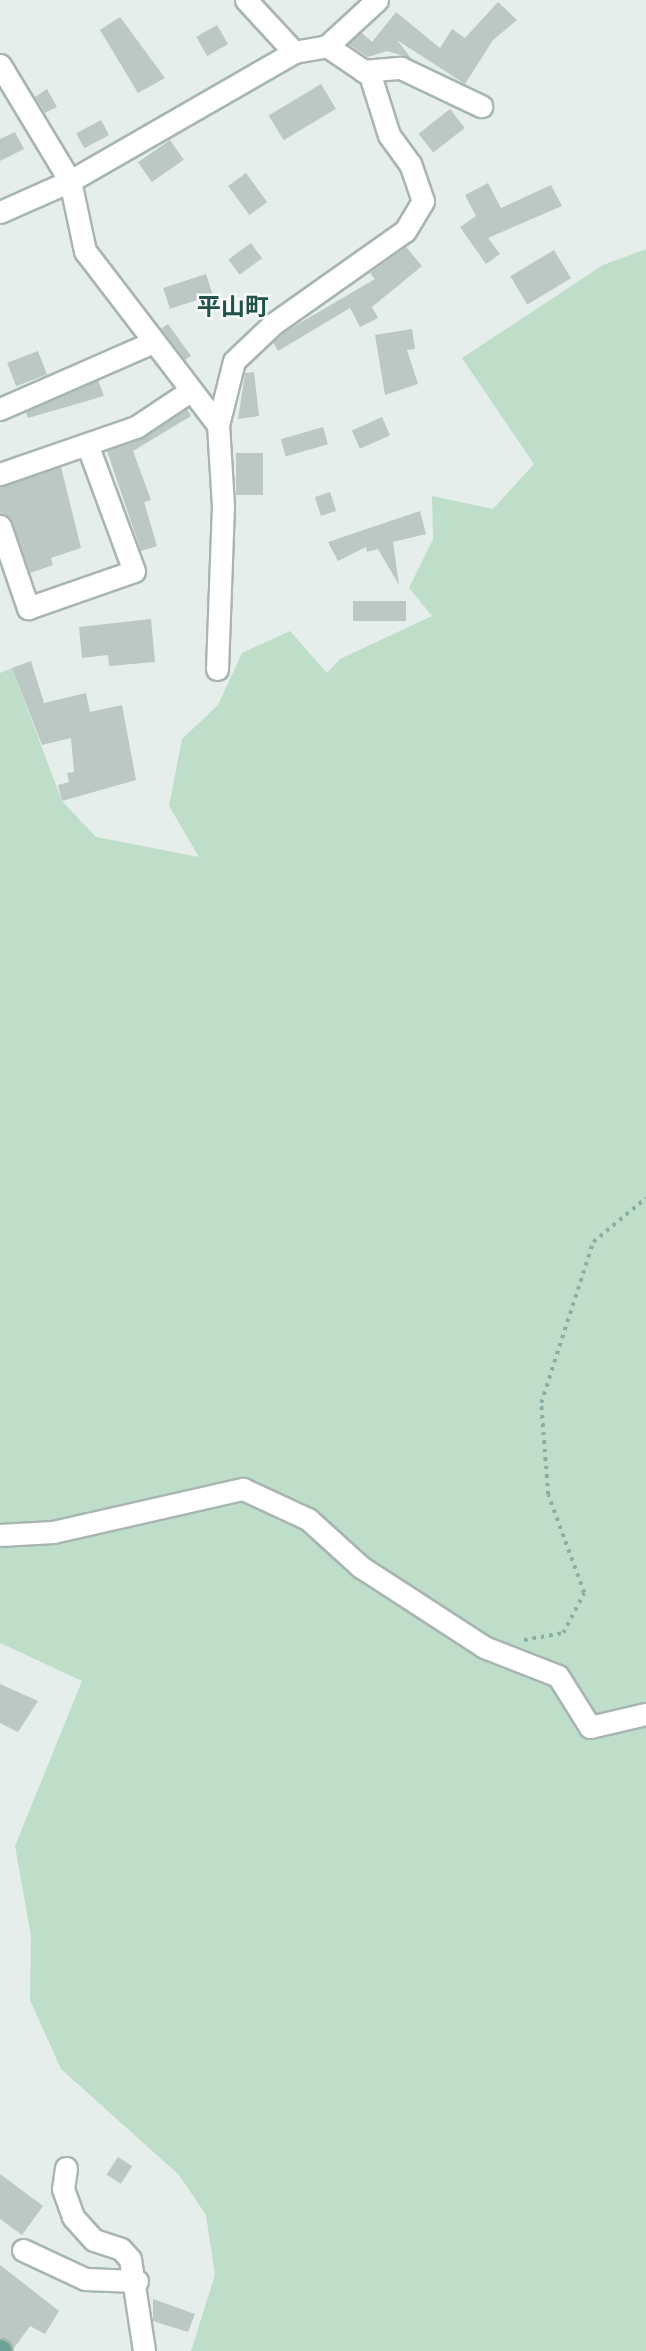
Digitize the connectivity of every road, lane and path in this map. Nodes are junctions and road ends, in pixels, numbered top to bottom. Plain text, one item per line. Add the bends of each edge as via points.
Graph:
1 (246, 0) edge
2 (377, 0) edge
3 (327, 46) junction
4 (294, 52) junction
5 (0, 65) edge
6 (363, 71) junction
7 (481, 106) dead end
8 (70, 181) junction
9 (0, 212) edge
10 (151, 343) junction
11 (190, 391) junction
12 (0, 408) edge
13 (218, 425) junction
14 (87, 444) junction
15 (0, 474) edge
16 (0, 526) edge
17 (217, 669) dead end
18 (646, 1199) edge
19 (0, 1535) edge
20 (484, 1647) junction
21 (646, 1714) edge
22 (66, 2168) dead end
23 (23, 2250) dead end
24 (136, 2281) junction
25 (144, 2351) edge

1 - 4 street
2 - 3 street
3 - 4 street
3 - 6 street
4 - 8 street
5 - 8 street
6 - 7 street via 401,68
6 - 13 street via 423,201 405,231 273,324 234,361
8 - 9 street
8 - 10 street via 85,251
10 - 11 street
10 - 12 street
11 - 13 street
11 - 14 street via 136,427
13 - 17 street via 223,506
14 - 15 street
14 - 16 street via 134,571 28,608
18 - 20 path via 593,1242 541,1403 548,1495 584,1593 563,1633
19 - 20 street via 53,1532 243,1489 308,1519 361,1567
20 - 21 street via 558,1676 590,1727
22 - 24 street via 63,2189 73,2217 94,2240 121,2249
23 - 24 street via 85,2278
24 - 25 street

